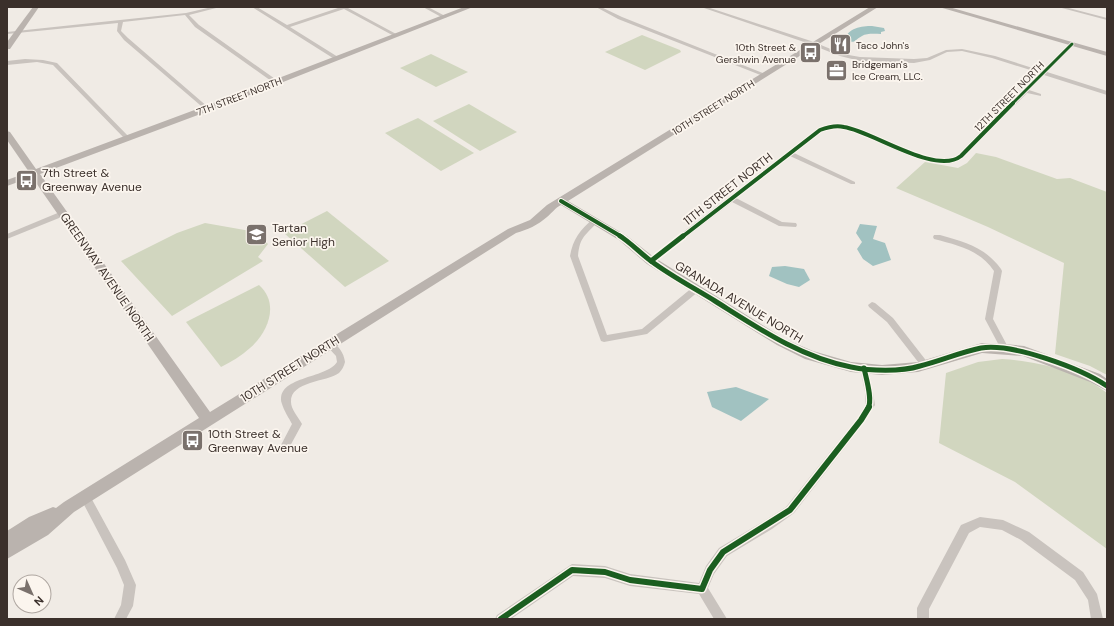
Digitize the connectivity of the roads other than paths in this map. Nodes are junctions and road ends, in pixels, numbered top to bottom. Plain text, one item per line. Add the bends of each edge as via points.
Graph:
1 (36, 7) edge
2 (218, 7) edge
3 (254, 7) edge
4 (345, 7) edge
5 (426, 7) edge
6 (470, 7) edge
7 (598, 7) edge
8 (703, 7) edge
9 (875, 7) edge
10 (942, 7) edge
11 (1060, 7) edge
12 (186, 14) junction
13 (445, 16) junction
14 (1107, 19) edge
15 (121, 21) junction
16 (287, 27) junction
17 (18, 31) junction
18 (7, 33) edge
19 (396, 35) junction
20 (814, 44) junction
21 (1072, 44) junction
22 (7, 47) edge
23 (1107, 54) edge
24 (336, 58) junction
25 (7, 63) edge
26 (1044, 74) junction
27 (765, 75) junction
28 (276, 82) junction
29 (1027, 90) junction
30 (1107, 93) edge
31 (1039, 95) dead end
32 (207, 109) junction
33 (818, 132) joint
34 (7, 134) edge
35 (127, 138) junction
36 (790, 154) junction
37 (35, 173) junction
38 (7, 183) edge
39 (853, 183) dead end
40 (732, 199) junction
41 (556, 204) junction
42 (62, 214) junction
43 (595, 221) junction
44 (794, 225) dead end
45 (7, 237) edge
46 (937, 238) dead end
47 (651, 261) junction
48 (696, 289) junction
49 (872, 305) dead end
50 (329, 344) junction
51 (1005, 348) junction
52 (925, 365) junction
53 (864, 368) junction
54 (1107, 386) edge
55 (208, 420) junction
56 (286, 445) dead end
57 (85, 497) junction
58 (69, 507) junction
59 (7, 540) edge
60 (7, 552) edge
61 (702, 589) junction
62 (120, 619) edge
63 (501, 619) edge
64 (721, 619) edge
65 (923, 619) edge
66 (1097, 619) edge

1 - 17 street
2 - 12 street
3 - 16 street
4 - 16 street
4 - 19 street
5 - 13 street
6 - 13 street, 7TH STREET NORTH
7 - 27 street
8 - 20 street
9 - 20 street, 10TH STREET NORTH
10 - 21 street
11 - 14 street
12 - 15 street
12 - 28 street via 197,26
13 - 19 street, 7TH STREET NORTH
15 - 17 street
15 - 32 street via 119,31 126,40
16 - 24 street
17 - 18 street
17 - 22 street
19 - 24 street, 7TH STREET NORTH
20 - 26 street via 842,54 872,60 914,62 928,60 946,51 962,50
20 - 27 street, 10TH STREET NORTH
21 - 23 street
21 - 26 street, 12TH STREET NORTH
24 - 28 street, 7TH STREET NORTH
25 - 35 street via 34,60 54,64
26 - 29 street, 12TH STREET NORTH
26 - 30 street
27 - 41 street, 10TH STREET NORTH
28 - 32 street, 7TH STREET NORTH
29 - 31 street
29 - 33 street, 12TH STREET NORTH via 952,161 940,162 925,158 851,128 830,126
32 - 35 street, 7TH STREET NORTH
33 - 36 street, 11TH STREET NORTH
34 - 37 street, GREENWAY AVENUE NORTH
35 - 37 street, 7TH STREET NORTH
36 - 39 street
36 - 40 street, 11TH STREET NORTH
37 - 38 street, 7TH STREET NORTH
37 - 42 street, GREENWAY AVENUE NORTH
40 - 44 street via 781,224
40 - 47 street, 11TH STREET NORTH
41 - 43 street, GRANADA AVENUE NORTH
41 - 50 street, 10TH STREET NORTH via 536,220 512,231
42 - 45 street
42 - 55 street, GREENWAY AVENUE NORTH
43 - 47 street, GRANADA AVENUE NORTH via 623,238
43 - 48 street via 581,233 575,244 574,256 604,338 644,332
46 - 51 street via 969,246 993,262 998,271 989,319
47 - 48 street, GRANADA AVENUE NORTH
48 - 53 street, GRANADA AVENUE NORTH via 781,342 810,355 851,367
49 - 52 street via 890,320
50 - 55 street, 10TH STREET NORTH
50 - 56 street via 340,355 341,362 336,370 300,383 288,394 286,402 297,424
51 - 52 street, GRANADA AVENUE NORTH via 982,348
51 - 54 street, GRANADA AVENUE NORTH via 1024,350 1063,364
52 - 53 street, GRANADA AVENUE NORTH via 882,370
53 - 61 street via 870,405 861,420 790,510 723,552 710,570
55 - 57 street, 10TH STREET NORTH
57 - 58 street, 10TH STREET NORTH
57 - 62 street via 130,585 127,606
58 - 59 street, 10TH STREET NORTH via 35,522
58 - 60 street, 10TH STREET NORTH via 42,530
61 - 63 street via 630,580 605,572 572,570
61 - 64 street
65 - 66 street via 923,608 965,529 980,522 1003,525 1025,536 1079,576 1093,598

